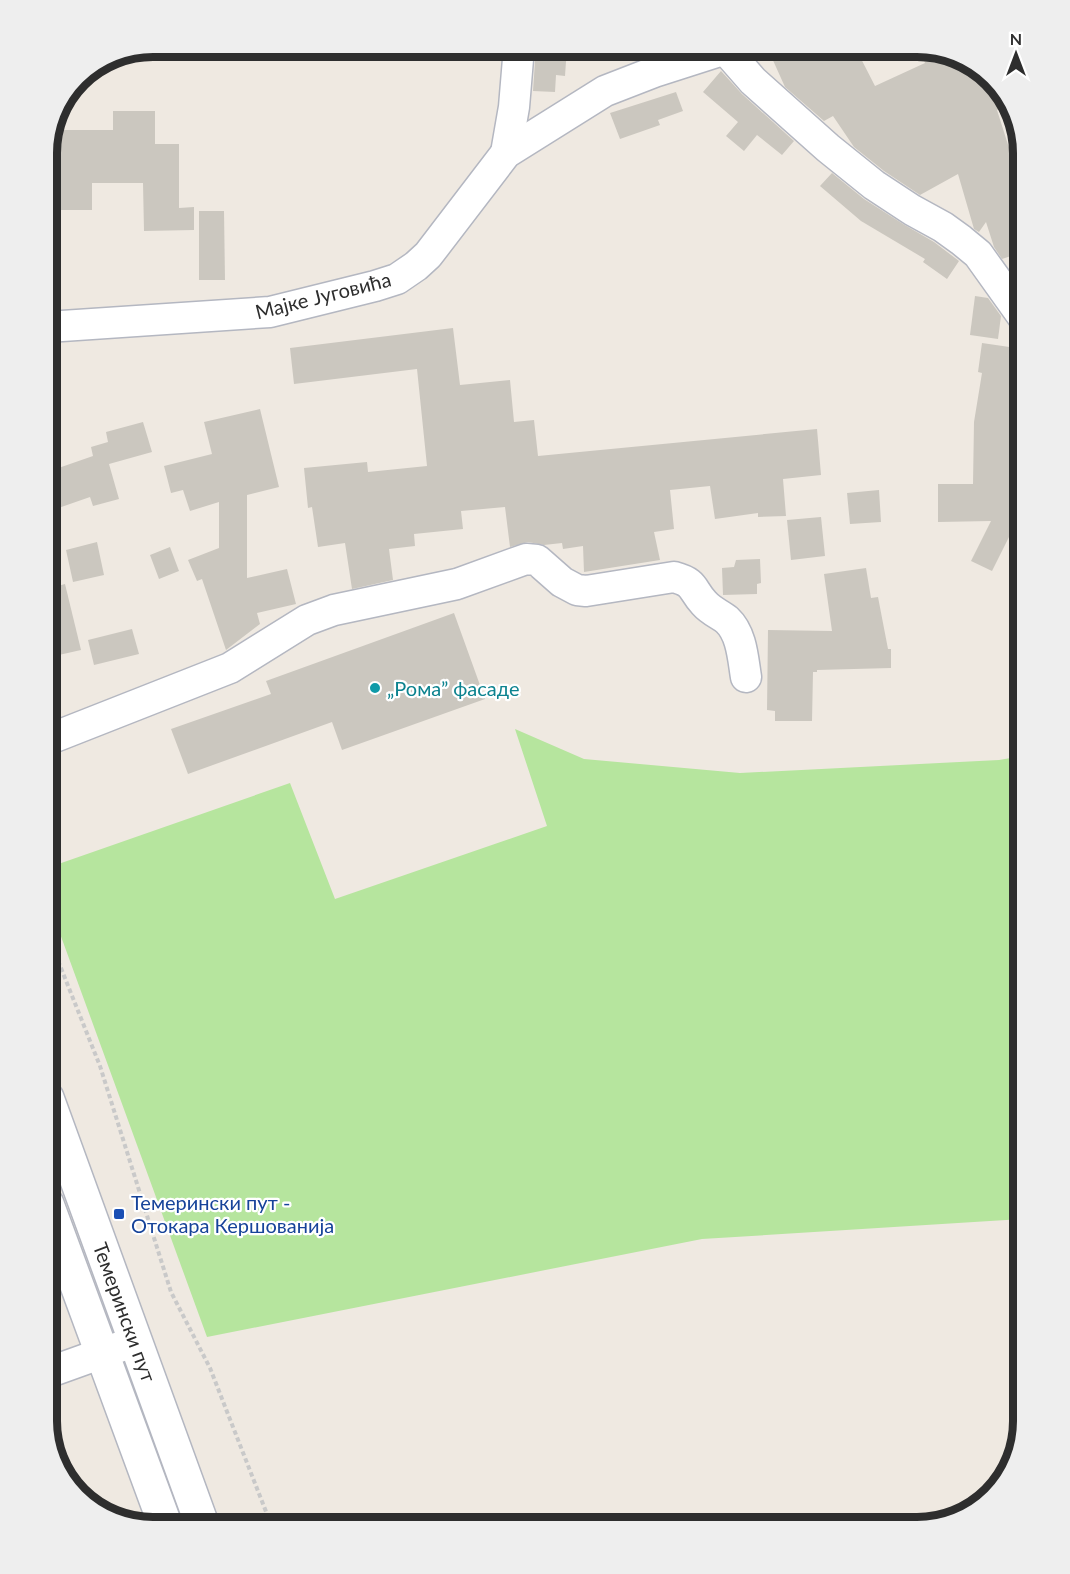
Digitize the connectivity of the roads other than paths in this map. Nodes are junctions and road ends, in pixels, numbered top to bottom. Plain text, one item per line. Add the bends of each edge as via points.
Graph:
1 (518, 57) edge
2 (700, 57) edge
3 (735, 57) edge
4 (506, 153) junction
5 (1013, 303) edge
6 (57, 326) edge
7 (746, 677) dead end
8 (57, 736) edge
9 (57, 1128) edge
10 (57, 1233) edge
11 (136, 1341) junction
12 (102, 1353) junction
13 (57, 1369) edge
14 (162, 1517) edge
15 (199, 1517) edge

1 - 4 street
2 - 4 street, Мајке Југовића via 605,91
3 - 5 street via 753,81 828,148 874,185 942,226 978,254
4 - 6 street, Мајке Југовића via 428,255 397,279 270,312
7 - 8 street via 735,631 684,580 674,577 577,590 537,560 526,559 457,585 334,610 307,620 230,668
9 - 11 main road, Темерински пут
10 - 12 main road, Темерински пут
11 - 12 street
11 - 15 main road, Темерински пут
12 - 13 street
12 - 14 main road, Темерински пут

